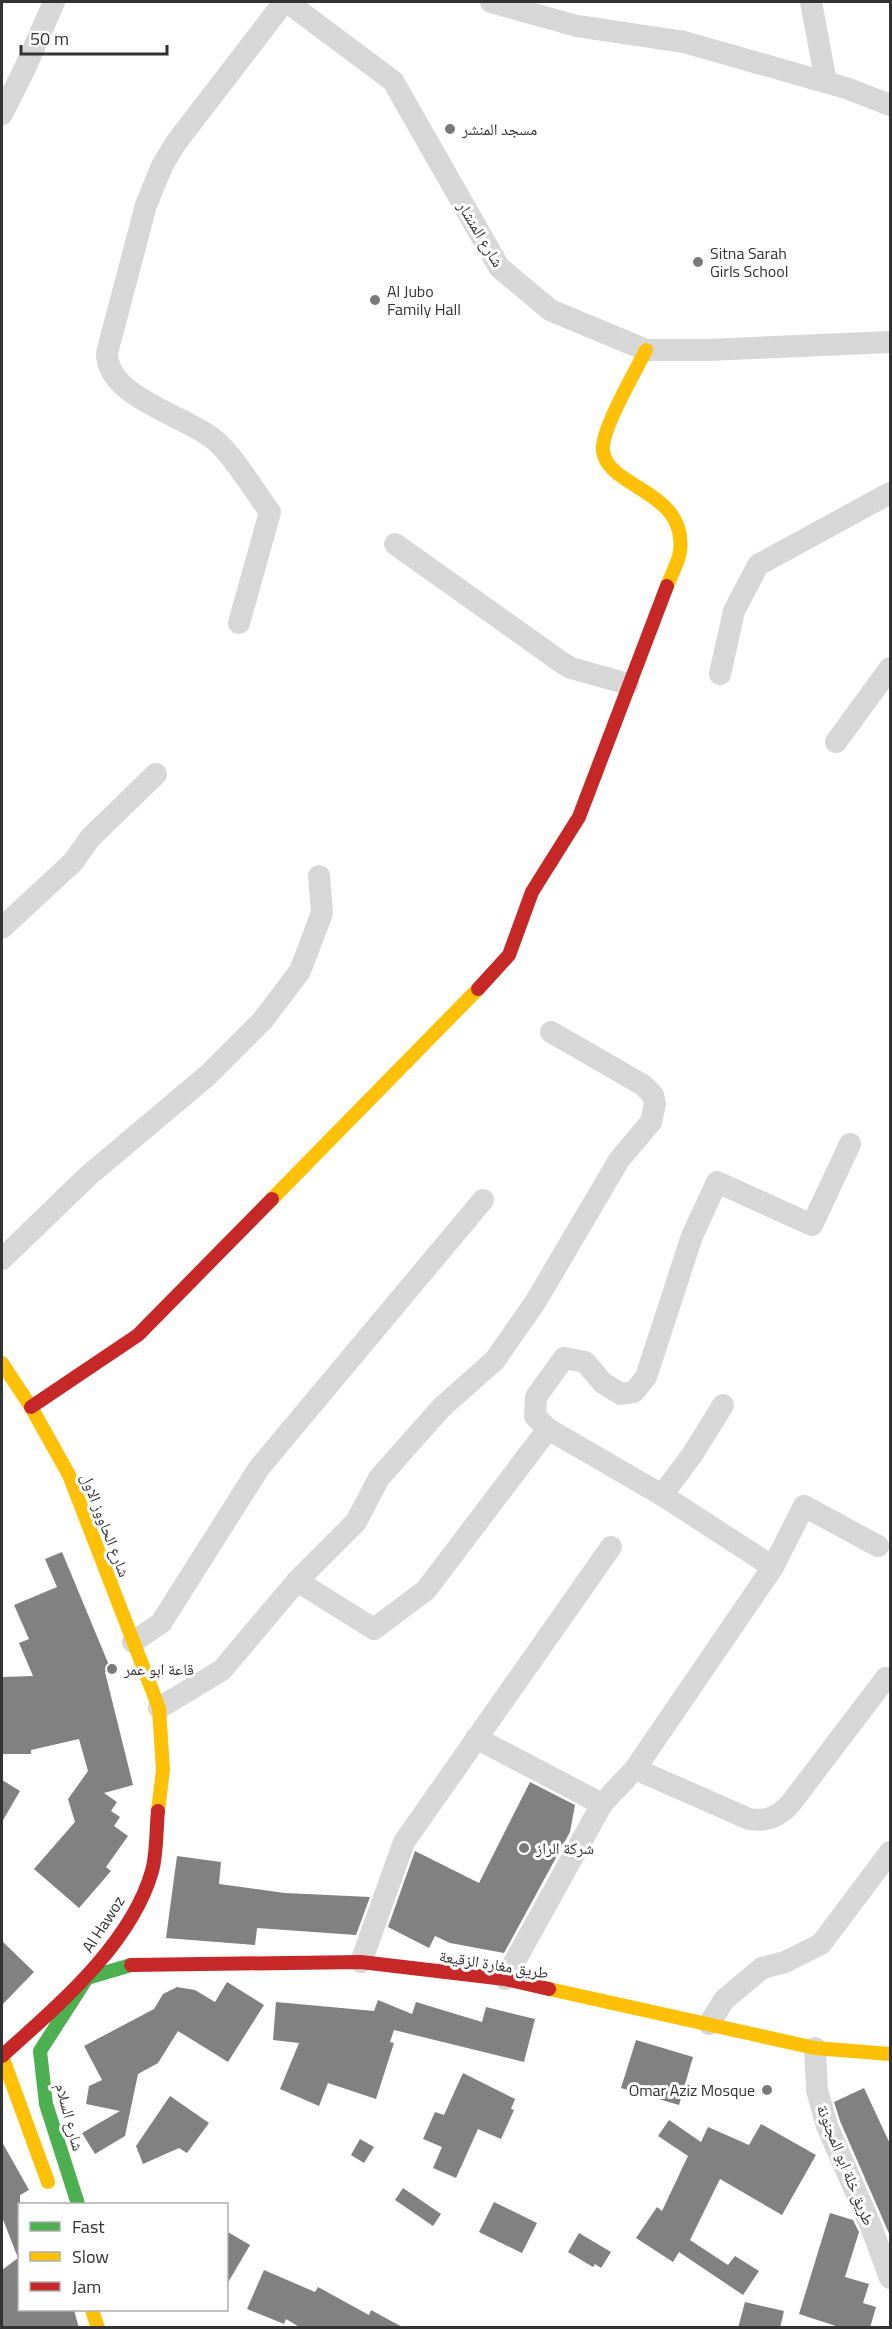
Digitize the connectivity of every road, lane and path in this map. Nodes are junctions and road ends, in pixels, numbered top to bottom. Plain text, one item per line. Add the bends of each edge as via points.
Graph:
1 (54, 2) edge
2 (286, 2) edge
3 (491, 2) edge
4 (811, 2) edge
5 (826, 82) junction
6 (891, 105) edge
7 (2, 114) edge
8 (891, 342) edge
9 (646, 350) junction
10 (891, 494) edge
11 (395, 544) dead end
12 (239, 623) dead end
13 (891, 668) edge
14 (720, 674) dead end
15 (628, 684) junction
16 (836, 742) dead end
17 (156, 774) dead end
18 (319, 876) dead end
19 (2, 928) edge
20 (551, 1032) dead end
21 (850, 1144) dead end
22 (483, 1200) dead end
23 (2, 1259) edge
24 (2, 1363) edge
25 (723, 1405) dead end
26 (31, 1407) junction
27 (548, 1429) junction
28 (662, 1495) junction
29 (878, 1546) dead end
30 (611, 1547) dead end
31 (773, 1567) junction
32 (297, 1581) junction
33 (134, 1642) junction
34 (886, 1678) dead end
35 (159, 1708) junction
36 (476, 1738) junction
37 (635, 1769) junction
38 (602, 1804) junction
39 (891, 1852) edge
40 (132, 1915) junction
41 (135, 1935) dead end
42 (147, 1951) dead end
43 (361, 1962) junction
44 (167, 1964) junction
45 (87, 1978) junction
46 (506, 1979) junction
47 (709, 2024) junction
48 (815, 2048) junction
49 (891, 2054) edge
50 (2, 2056) edge
51 (52, 2194) dead end
52 (77, 2203) edge
53 (891, 2278) edge
54 (92, 2311) edge
55 (98, 2328) edge

1 - 7 street
2 - 9 street, شارع المنشار via 393,81 499,267 550,310
2 - 12 street via 162,166 146,206 107,353 110,371 122,384 217,442 270,512
3 - 5 street via 578,26 684,42
4 - 5 street
5 - 6 street
8 - 9 street, شارع المنشار
9 - 15 street via 604,436 602,450 610,467 671,510 682,541
10 - 14 street via 759,565 734,610
11 - 15 street via 561,663
13 - 16 street
15 - 26 street via 579,817 532,892 514,943 501,965 138,1335
17 - 19 street via 91,837 73,862
18 - 23 street via 322,913 300,971 263,1020 208,1075 88,1176
20 - 32 street via 644,1084 654,1100 653,1118 619,1160 536,1301 495,1360 442,1407 379,1478 356,1522
21 - 27 street via 812,1225 717,1182 692,1236 646,1377 634,1392 621,1394 603,1383 585,1362 564,1358 536,1397 535,1416
22 - 33 street via 259,1468 161,1623
24 - 26 street, شارع الحاووز الاول
25 - 28 street
26 - 33 street, شارع الحاووز الاول via 69,1475
27 - 28 street
27 - 32 street via 426,1590 374,1629
28 - 31 street
29 - 31 street via 804,1506
30 - 36 street
31 - 37 street
32 - 35 street via 222,1670
33 - 35 street, شارع الحاووز الاول
34 - 37 street via 791,1803 776,1816 749,1819
35 - 40 street, Al Hawoz via 163,1770 152,1871
36 - 38 street
36 - 43 street via 404,1842
37 - 38 street
38 - 46 street
39 - 47 street via 821,1944 785,1962 762,1968 724,2000
40 - 41 street
40 - 45 street, Al Hawoz
42 - 44 street
43 - 44 street, طريق مغارة الزقيعة
43 - 46 street, طريق مغارة الزقيعة
44 - 45 street, طريق مغارة الزقيعة via 134,1964
45 - 50 street, Al Hawoz
45 - 52 street, شارع السلام via 40,2051 46,2104
46 - 47 street, طريق مغارة الزقيعة
47 - 48 street, طريق مغارة الزقيعة
48 - 49 street, طريق مغارة الزقيعة
48 - 53 street, طريق خلة ابو المجنونة via 817,2090 827,2126
50 - 51 street
54 - 55 street

